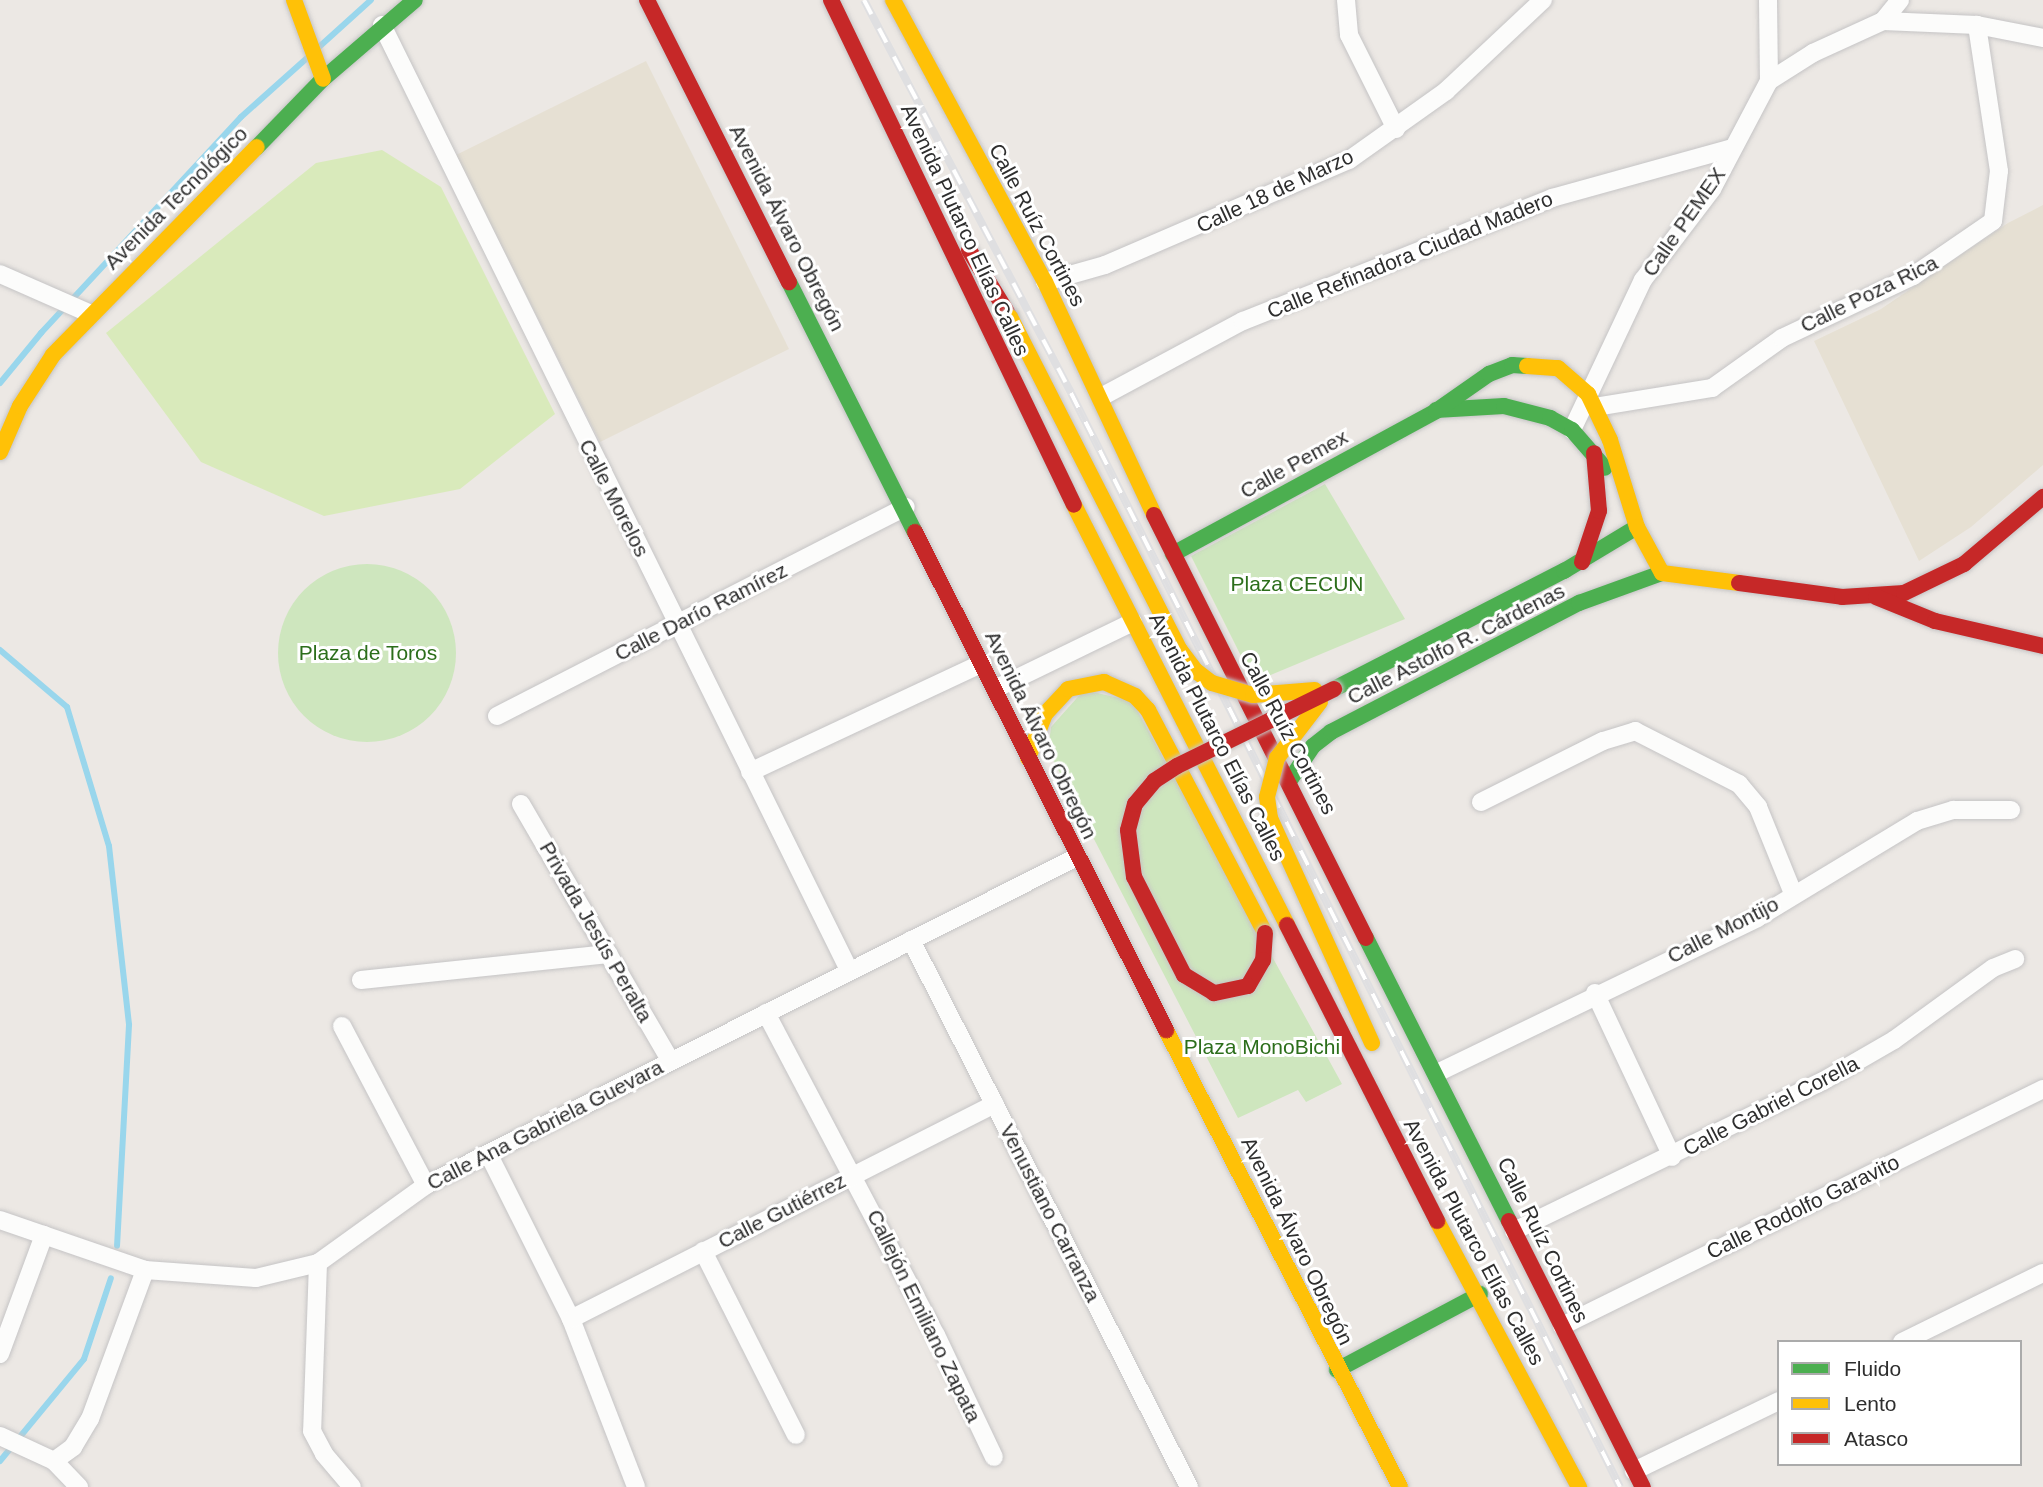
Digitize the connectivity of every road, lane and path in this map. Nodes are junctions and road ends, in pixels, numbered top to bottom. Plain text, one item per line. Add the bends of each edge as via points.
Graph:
1 (294, 0) edge
2 (415, 0) edge
3 (647, 0) edge
4 (831, 0) edge
5 (893, 0) edge
6 (1346, 0) edge
7 (1543, 0) edge
8 (1768, 0) edge
9 (1900, 0) edge
10 (1884, 21) junction
11 (383, 25) junction
12 (1976, 25) junction
13 (2043, 38) edge
14 (323, 79) junction
15 (1769, 81) junction
16 (894, 123) junction
17 (1396, 130) junction
18 (1732, 148) junction
19 (0, 274) edge
20 (1045, 282) junction
21 (91, 314) junction
22 (1512, 365) junction
23 (1101, 397) junction
24 (1592, 400) junction
25 (1504, 406) junction
26 (1436, 411) junction
27 (1572, 430) junction
28 (0, 452) edge
29 (1594, 453) junction
30 (1625, 494) junction
31 (2043, 497) edge
32 (905, 508) junction
33 (1637, 527) junction
34 (1173, 555) junction
35 (1582, 562) junction
36 (1662, 573) junction
37 (1874, 596) junction
38 (1133, 622) junction
39 (678, 624) junction
40 (2043, 646) edge
41 (983, 663) junction
42 (997, 688) junction
43 (1334, 689) junction
44 (497, 716) dead end
45 (1028, 758) junction
46 (750, 772) junction
47 (1290, 780) junction
48 (1481, 802) dead end
49 (521, 804) dead end
50 (2011, 810) dead end
51 (1077, 857) junction
52 (1793, 893) junction
53 (911, 940) junction
54 (609, 954) junction
55 (2015, 959) dead end
56 (849, 970) junction
57 (361, 980) dead end
58 (1595, 993) junction
59 (766, 1013) junction
60 (342, 1026) dead end
61 (1374, 1049) dead end
62 (670, 1060) junction
63 (1437, 1073) junction
64 (2043, 1089) edge
65 (993, 1104) junction
66 (1398, 1105) dead end
67 (489, 1155) junction
68 (1672, 1157) junction
69 (854, 1175) junction
70 (426, 1185) junction
71 (0, 1220) edge
72 (1438, 1223) junction
73 (1514, 1231) junction
74 (44, 1236) junction
75 (704, 1251) junction
76 (318, 1263) junction
77 (145, 1270) junction
78 (2043, 1273) edge
79 (1480, 1294) junction
80 (570, 1319) junction
81 (1562, 1326) junction
82 (1906, 1340) edge
83 (0, 1354) edge
84 (1337, 1370) junction
85 (1777, 1402) edge
86 (796, 1435) dead end
87 (0, 1436) edge
88 (993, 1457) dead end
89 (54, 1461) junction
90 (1639, 1479) edge
91 (79, 1487) edge
92 (352, 1487) edge
93 (636, 1487) edge
94 (1189, 1487) edge
95 (1400, 1487) edge
96 (1579, 1487) edge

1 - 14 main road
2 - 11 main road, Avenida Tecnológico
3 - 32 main road, Avenida Álvaro Obregón
4 - 16 main road, Avenida Plutarco Elías Calles
5 - 20 main road, Calle Ruíz Cortines
6 - 17 street via 1349,35
7 - 17 street, Calle 18 de Marzo via 1446,91
8 - 15 street
9 - 10 street, Calle PEMEX
10 - 12 street
10 - 15 street, Calle PEMEX via 1813,53
11 - 14 main road, Avenida Tecnológico
11 - 39 street, Calle Morelos
12 - 13 street
12 - 24 street, Calle Poza Rica via 1999,171 1993,220 1913,276 1782,338 1712,388
14 - 21 main road, Avenida Tecnológico
15 - 18 street, Calle PEMEX
16 - 38 main road, Avenida Plutarco Elías Calles via 986,328
16 - 43 main road, bridge via 1010,317 1181,650 1196,671 1212,683 1252,695
17 - 20 street, Calle 18 de Marzo via 1292,187 1105,265
18 - 23 street, Calle Refinadora Ciudad Madero via 1567,192 1526,208 1243,321
18 - 24 street, Calle PEMEX via 1713,188 1643,280
19 - 21 street
20 - 23 main road, Calle Ruíz Cortines
21 - 28 main road, Avenida Tecnológico via 34,382
22 - 24 main road via 1558,368
22 - 25 main road
22 - 26 main road, Calle Pemex via 1489,374
23 - 34 main road, Calle Ruíz Cortines
24 - 27 street, Calle PEMEX
24 - 30 main road via 1611,440
25 - 26 main road
25 - 27 main road via 1550,418
26 - 34 main road, Calle Pemex
27 - 29 main road
29 - 30 main road
29 - 35 main road via 1599,511
30 - 33 main road
31 - 37 main road, Calle Astolfo R. Cárdenas via 2002,536 1951,573 1904,593
32 - 39 street, Calle Darío Ramírez
32 - 41 main road, Avenida Álvaro Obregón
33 - 35 main road
33 - 36 main road
34 - 47 main road, Calle Ruíz Cortines
35 - 43 main road
36 - 37 main road, Calle Astolfo R. Cárdenas via 1842,597
36 - 47 main road, Calle Astolfo R. Cárdenas via 1579,603 1331,732 1312,746
37 - 40 main road via 1935,621
38 - 42 street
38 - 72 main road, Avenida Plutarco Elías Calles
39 - 44 street, Calle Darío Ramírez
39 - 46 street, Calle Morelos
41 - 42 main road, Avenida Álvaro Obregón
41 - 46 street
42 - 45 main road, Avenida Álvaro Obregón
43 - 45 main road, bridge via 1177,766 1154,781 1135,804 1128,830 1134,877 1184,975 1214,993 1248,986 1264,960 1265,933 1148,710 1135,695 1104,682 1068,689 1045,715
43 - 61 main road, bridge via 1285,742 1270,776 1267,797 1277,837
45 - 51 main road, Avenida Álvaro Obregón
46 - 56 street, Calle Morelos
47 - 63 main road, Calle Ruíz Cortines
48 - 52 street via 1603,741 1635,731 1739,784 1758,807
49 - 54 street, Privada Jesús Peralta
50 - 52 street, Calle Montijo via 1953,810 1917,821
51 - 53 street, Calle Ana Gabriela Guevara
51 - 84 main road, Avenida Álvaro Obregón
52 - 58 street, Calle Montijo via 1757,918
53 - 56 street, Calle Ana Gabriela Guevara
53 - 65 street, Venustiano Carranza
54 - 57 street
54 - 62 street, Privada Jesús Peralta
55 - 68 street, Calle Gabriel Corella via 1993,968 1894,1040 1824,1081
56 - 59 street, Calle Ana Gabriela Guevara
58 - 63 street, Calle Montijo
58 - 68 street
59 - 62 street, Calle Ana Gabriela Guevara
59 - 69 street, Callejón Emiliano Zapata
60 - 70 street
62 - 67 street, Calle Ana Gabriela Guevara
63 - 73 main road, Calle Ruíz Cortines
64 - 81 street, Calle Rodolfo Garavito
65 - 69 street, Calle Gutiérrez
65 - 94 street, Venustiano Carranza
66 - 72 main road via 1433,1191
67 - 70 street, Calle Ana Gabriela Guevara
67 - 80 street
68 - 73 street, Calle Gabriel Corella
69 - 75 street, Calle Gutiérrez
69 - 88 street, Callejón Emiliano Zapata
70 - 76 street, Calle Ana Gabriela Guevara
71 - 74 street, Calle Ana Gabriela Guevara
72 - 79 main road, Avenida Plutarco Elías Calles
73 - 81 main road, Calle Ruíz Cortines
74 - 77 street, Calle Ana Gabriela Guevara
74 - 83 street
75 - 80 street, Calle Gutiérrez
75 - 86 street
76 - 77 street, Calle Ana Gabriela Guevara via 256,1278
76 - 92 street via 312,1431 324,1454
77 - 89 street via 90,1419 73,1447
78 - 82 street
79 - 84 main road
79 - 96 main road, Avenida Plutarco Elías Calles
80 - 93 street
81 - 90 main road, Calle Ruíz Cortines
84 - 95 main road, Avenida Álvaro Obregón
85 - 90 street
87 - 89 street
89 - 91 street

